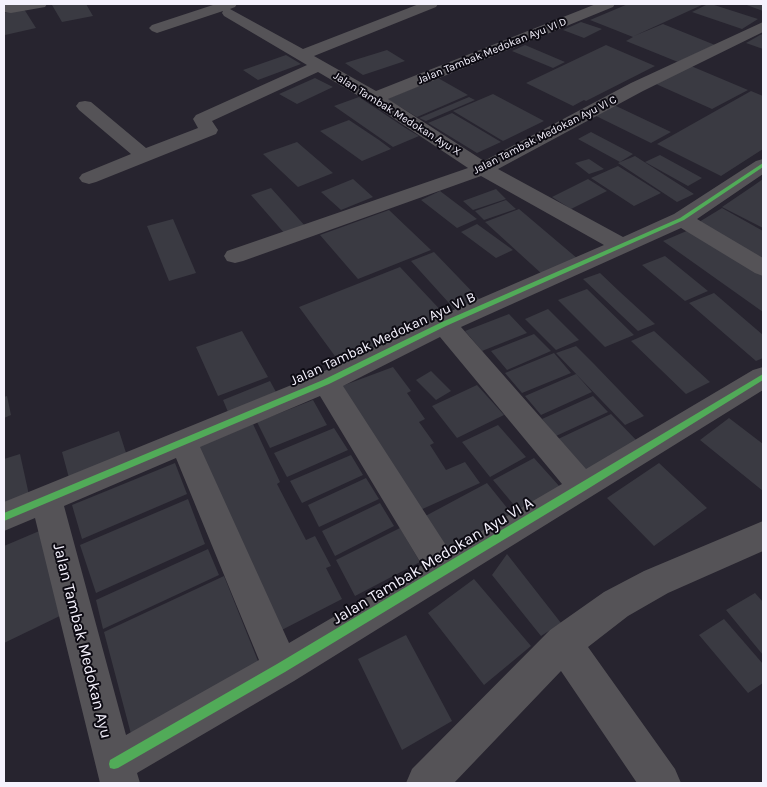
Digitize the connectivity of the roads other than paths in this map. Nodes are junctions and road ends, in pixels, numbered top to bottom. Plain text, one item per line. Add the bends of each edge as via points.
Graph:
1 (40, 4) edge
2 (230, 4) edge
3 (431, 4) edge
4 (608, 4) edge
5 (246, 7) dead end
6 (4, 8) edge
7 (763, 26) edge
8 (157, 28) dead end
9 (302, 55) junction
10 (320, 65) junction
11 (375, 98) junction
12 (85, 106) dead end
13 (144, 156) junction
14 (763, 165) edge
15 (483, 169) junction
16 (90, 178) dead end
17 (682, 219) junction
18 (622, 246) junction
19 (235, 256) dead end
20 (763, 268) edge
21 (444, 324) junction
22 (763, 377) edge
23 (326, 382) junction
24 (183, 441) junction
25 (583, 487) junction
26 (46, 498) junction
27 (4, 517) edge
28 (760, 542) edge
29 (443, 570) junction
30 (562, 643) junction
31 (281, 668) junction
32 (117, 774) edge
33 (426, 783) edge
34 (661, 783) edge

1 - 6 street
2 - 8 street
3 - 9 street
4 - 11 street, Jalan Tambak Medokan Ayu VI D
5 - 9 street, Jalan Tambak Medokan Ayu X via 228,13
7 - 15 street, Jalan Tambak Medokan Ayu VI C via 637,87
9 - 10 street, Jalan Tambak Medokan Ayu X
10 - 11 street, Jalan Tambak Medokan Ayu X
10 - 13 street via 202,119 209,130
11 - 15 street, Jalan Tambak Medokan Ayu X
12 - 13 street
13 - 16 street
14 - 17 street, Jalan Tambak Medokan Ayu VI B
15 - 18 street, Jalan Tambak Medokan Ayu X
15 - 19 street, Jalan Tambak Medokan Ayu VI C
17 - 18 street, Jalan Tambak Medokan Ayu VI B
17 - 20 street
18 - 21 street, Jalan Tambak Medokan Ayu VI B
21 - 23 street, Jalan Tambak Medokan Ayu VI B
21 - 25 street
22 - 25 street, Jalan Tambak Medokan Ayu VI A
23 - 24 street, Jalan Tambak Medokan Ayu VI B
23 - 29 street
24 - 26 street, Jalan Tambak Medokan Ayu VI B
24 - 31 street
25 - 29 street, Jalan Tambak Medokan Ayu VI A
26 - 27 street, Jalan Tambak Medokan Ayu VI B
26 - 32 street, Jalan Tambak Medokan Ayu
28 - 30 street via 656,582 616,604
29 - 31 street, Jalan Tambak Medokan Ayu VI A
30 - 33 street
30 - 34 street
31 - 32 street, Jalan Tambak Medokan Ayu VI A

